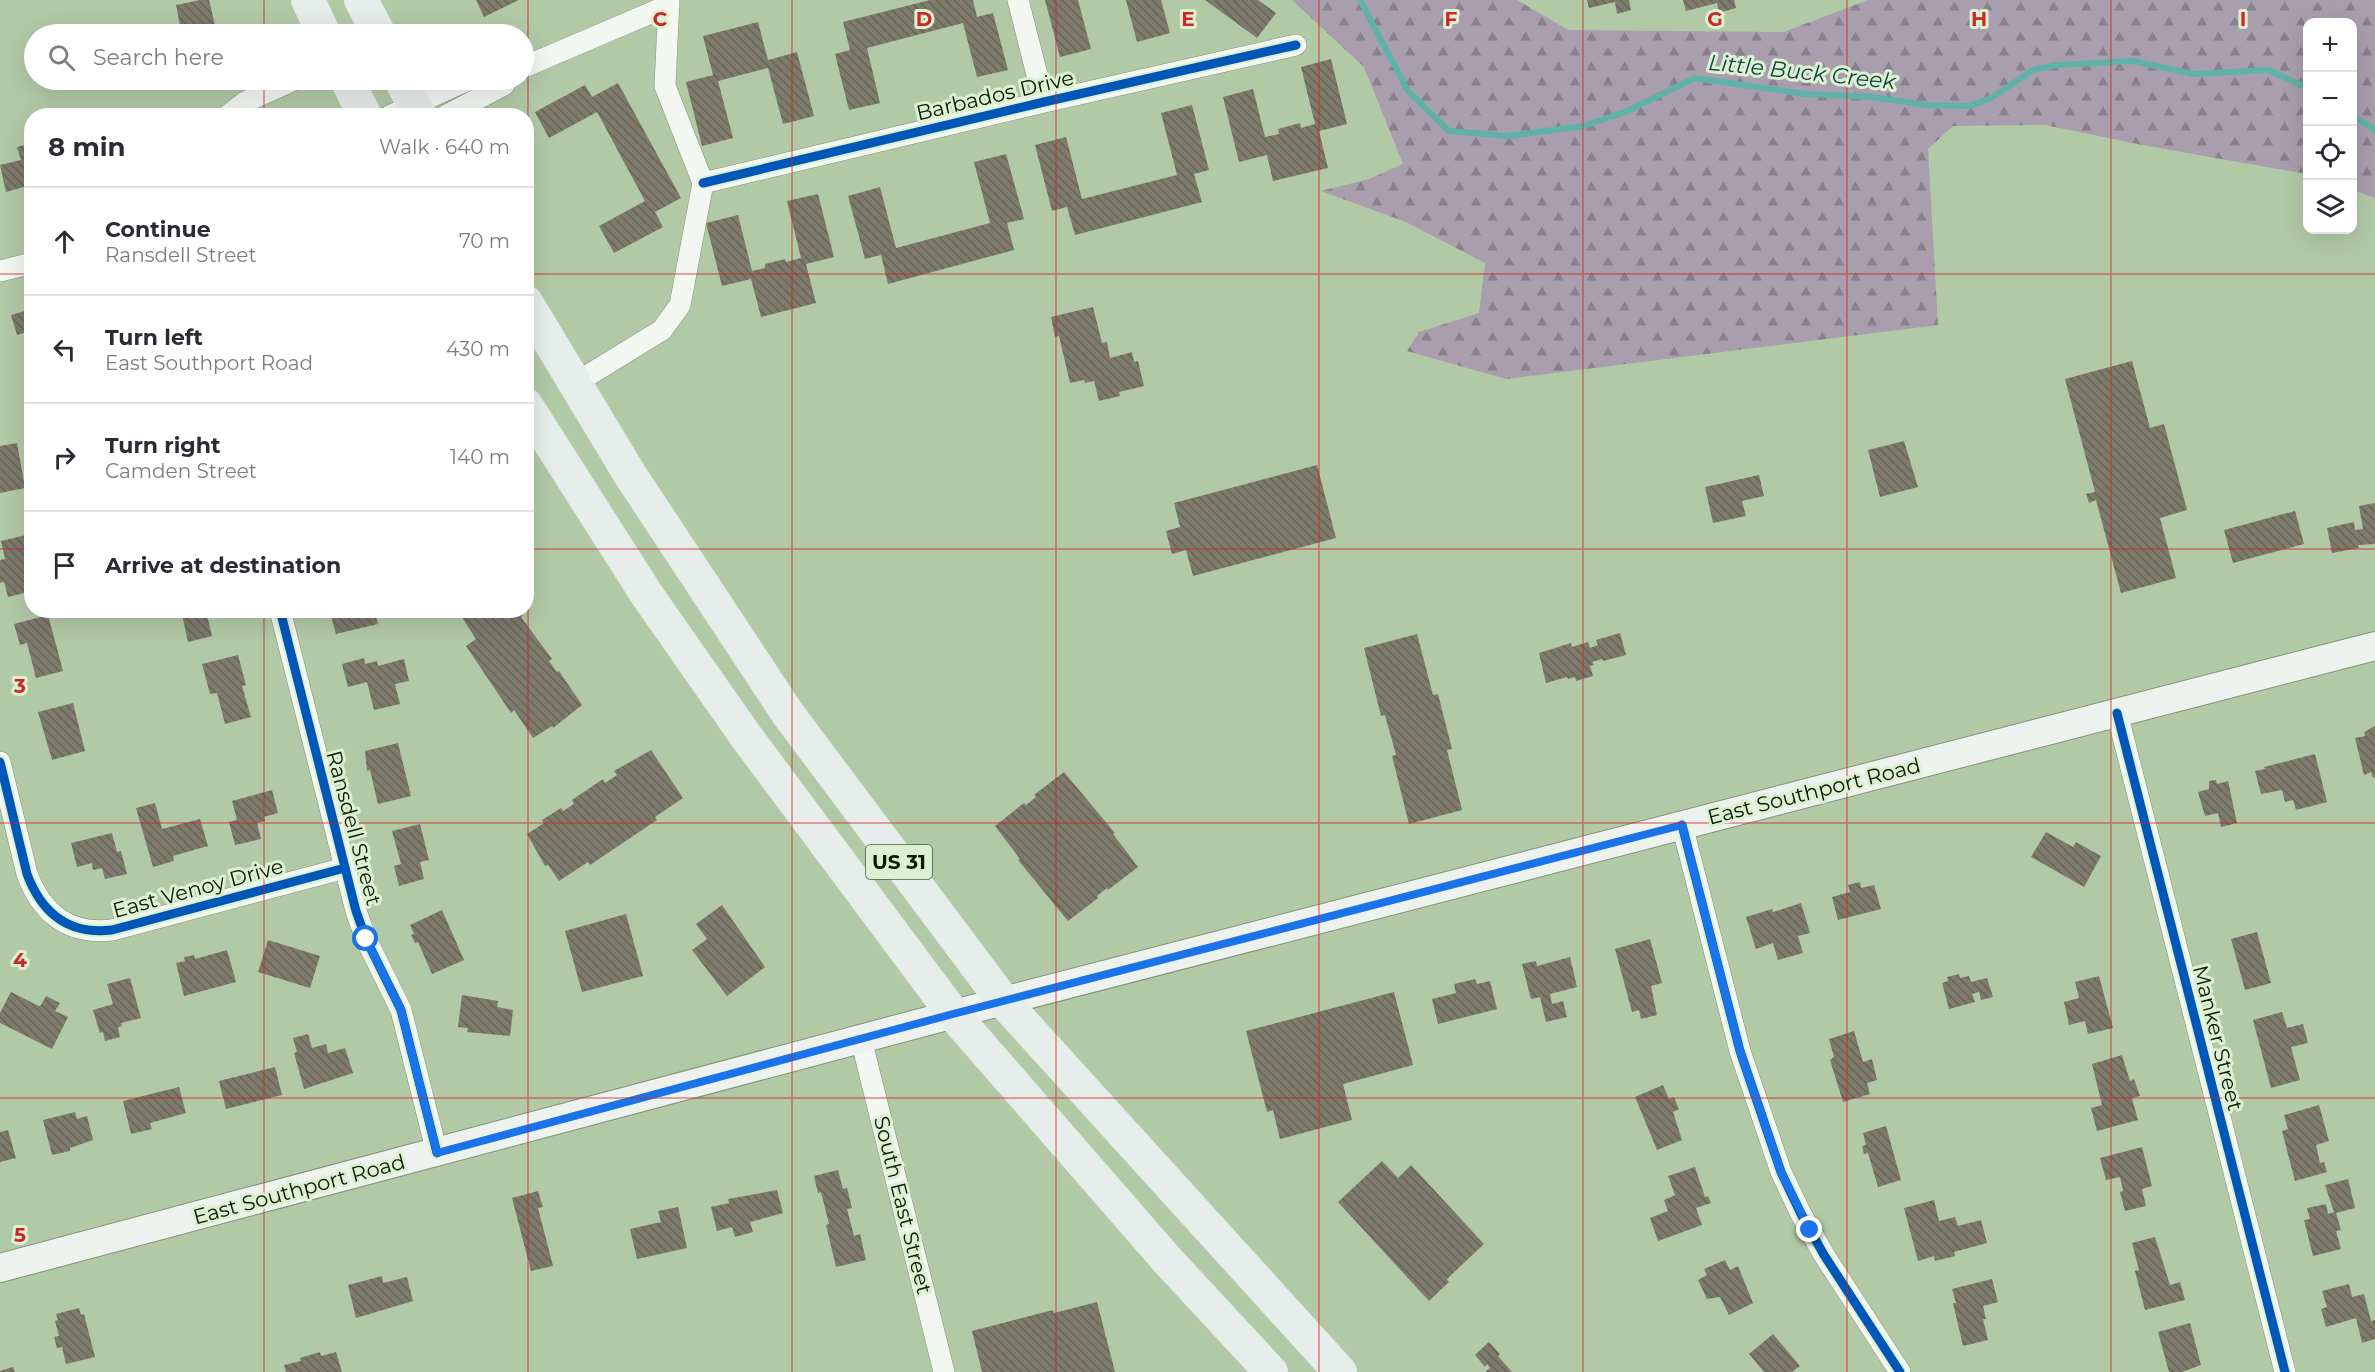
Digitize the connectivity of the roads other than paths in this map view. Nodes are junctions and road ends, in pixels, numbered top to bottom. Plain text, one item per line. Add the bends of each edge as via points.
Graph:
1 (308, 0) edge
2 (362, 0) edge
3 (1018, 0) edge
4 (669, 2) edge
5 (319, 24) edge
6 (374, 24) edge
7 (1296, 45) dead end
8 (534, 63) edge
9 (272, 90) edge
10 (352, 90) edge
11 (448, 90) edge
12 (484, 90) edge
13 (1044, 102) junction
14 (415, 107) edge
15 (237, 108) edge
16 (361, 108) edge
17 (703, 183) junction
18 (24, 265) edge
19 (0, 271) edge
20 (534, 316) edge
21 (574, 384) junction
22 (534, 418) edge
23 (282, 618) edge
24 (2375, 646) edge
25 (2117, 713) junction
26 (0, 762) edge
27 (1682, 825) junction
28 (345, 868) junction
29 (1004, 1001) junction
30 (953, 1014) junction
31 (861, 1039) junction
32 (437, 1153) junction
33 (0, 1268) edge
34 (945, 1372) edge
35 (1271, 1372) edge
36 (1340, 1372) edge
37 (1900, 1372) edge
38 (2285, 1372) edge

1 - 5 main road
2 - 6 main road
3 - 13 street
4 - 8 street
4 - 17 street via 665,86
7 - 13 street, Barbados Drive
9 - 15 street
10 - 16 main road
11 - 14 street
12 - 14 street
13 - 17 street, Barbados Drive
17 - 21 street via 680,305 662,330
18 - 19 street
20 - 21 main road, US 31
21 - 29 main road, US 31 via 788,714
22 - 30 main road, US 31 via 647,595 733,718
23 - 28 street, Ransdell Street
24 - 25 main road, East Southport Road
25 - 27 main road, East Southport Road
25 - 38 street, Manker Street
26 - 28 street, East Venoy Drive via 30,881 40,900 60,921 85,930 112,930
27 - 29 main road, East Southport Road
27 - 37 street via 1740,1051 1781,1172 1820,1247
28 - 32 street, Ransdell Street via 366,939 401,1010
29 - 30 main road, East Southport Road
29 - 36 main road, US 31
30 - 31 main road, East Southport Road
30 - 35 main road, US 31 via 1168,1262
31 - 32 main road, East Southport Road
31 - 34 street, South East Street
32 - 33 main road, East Southport Road

